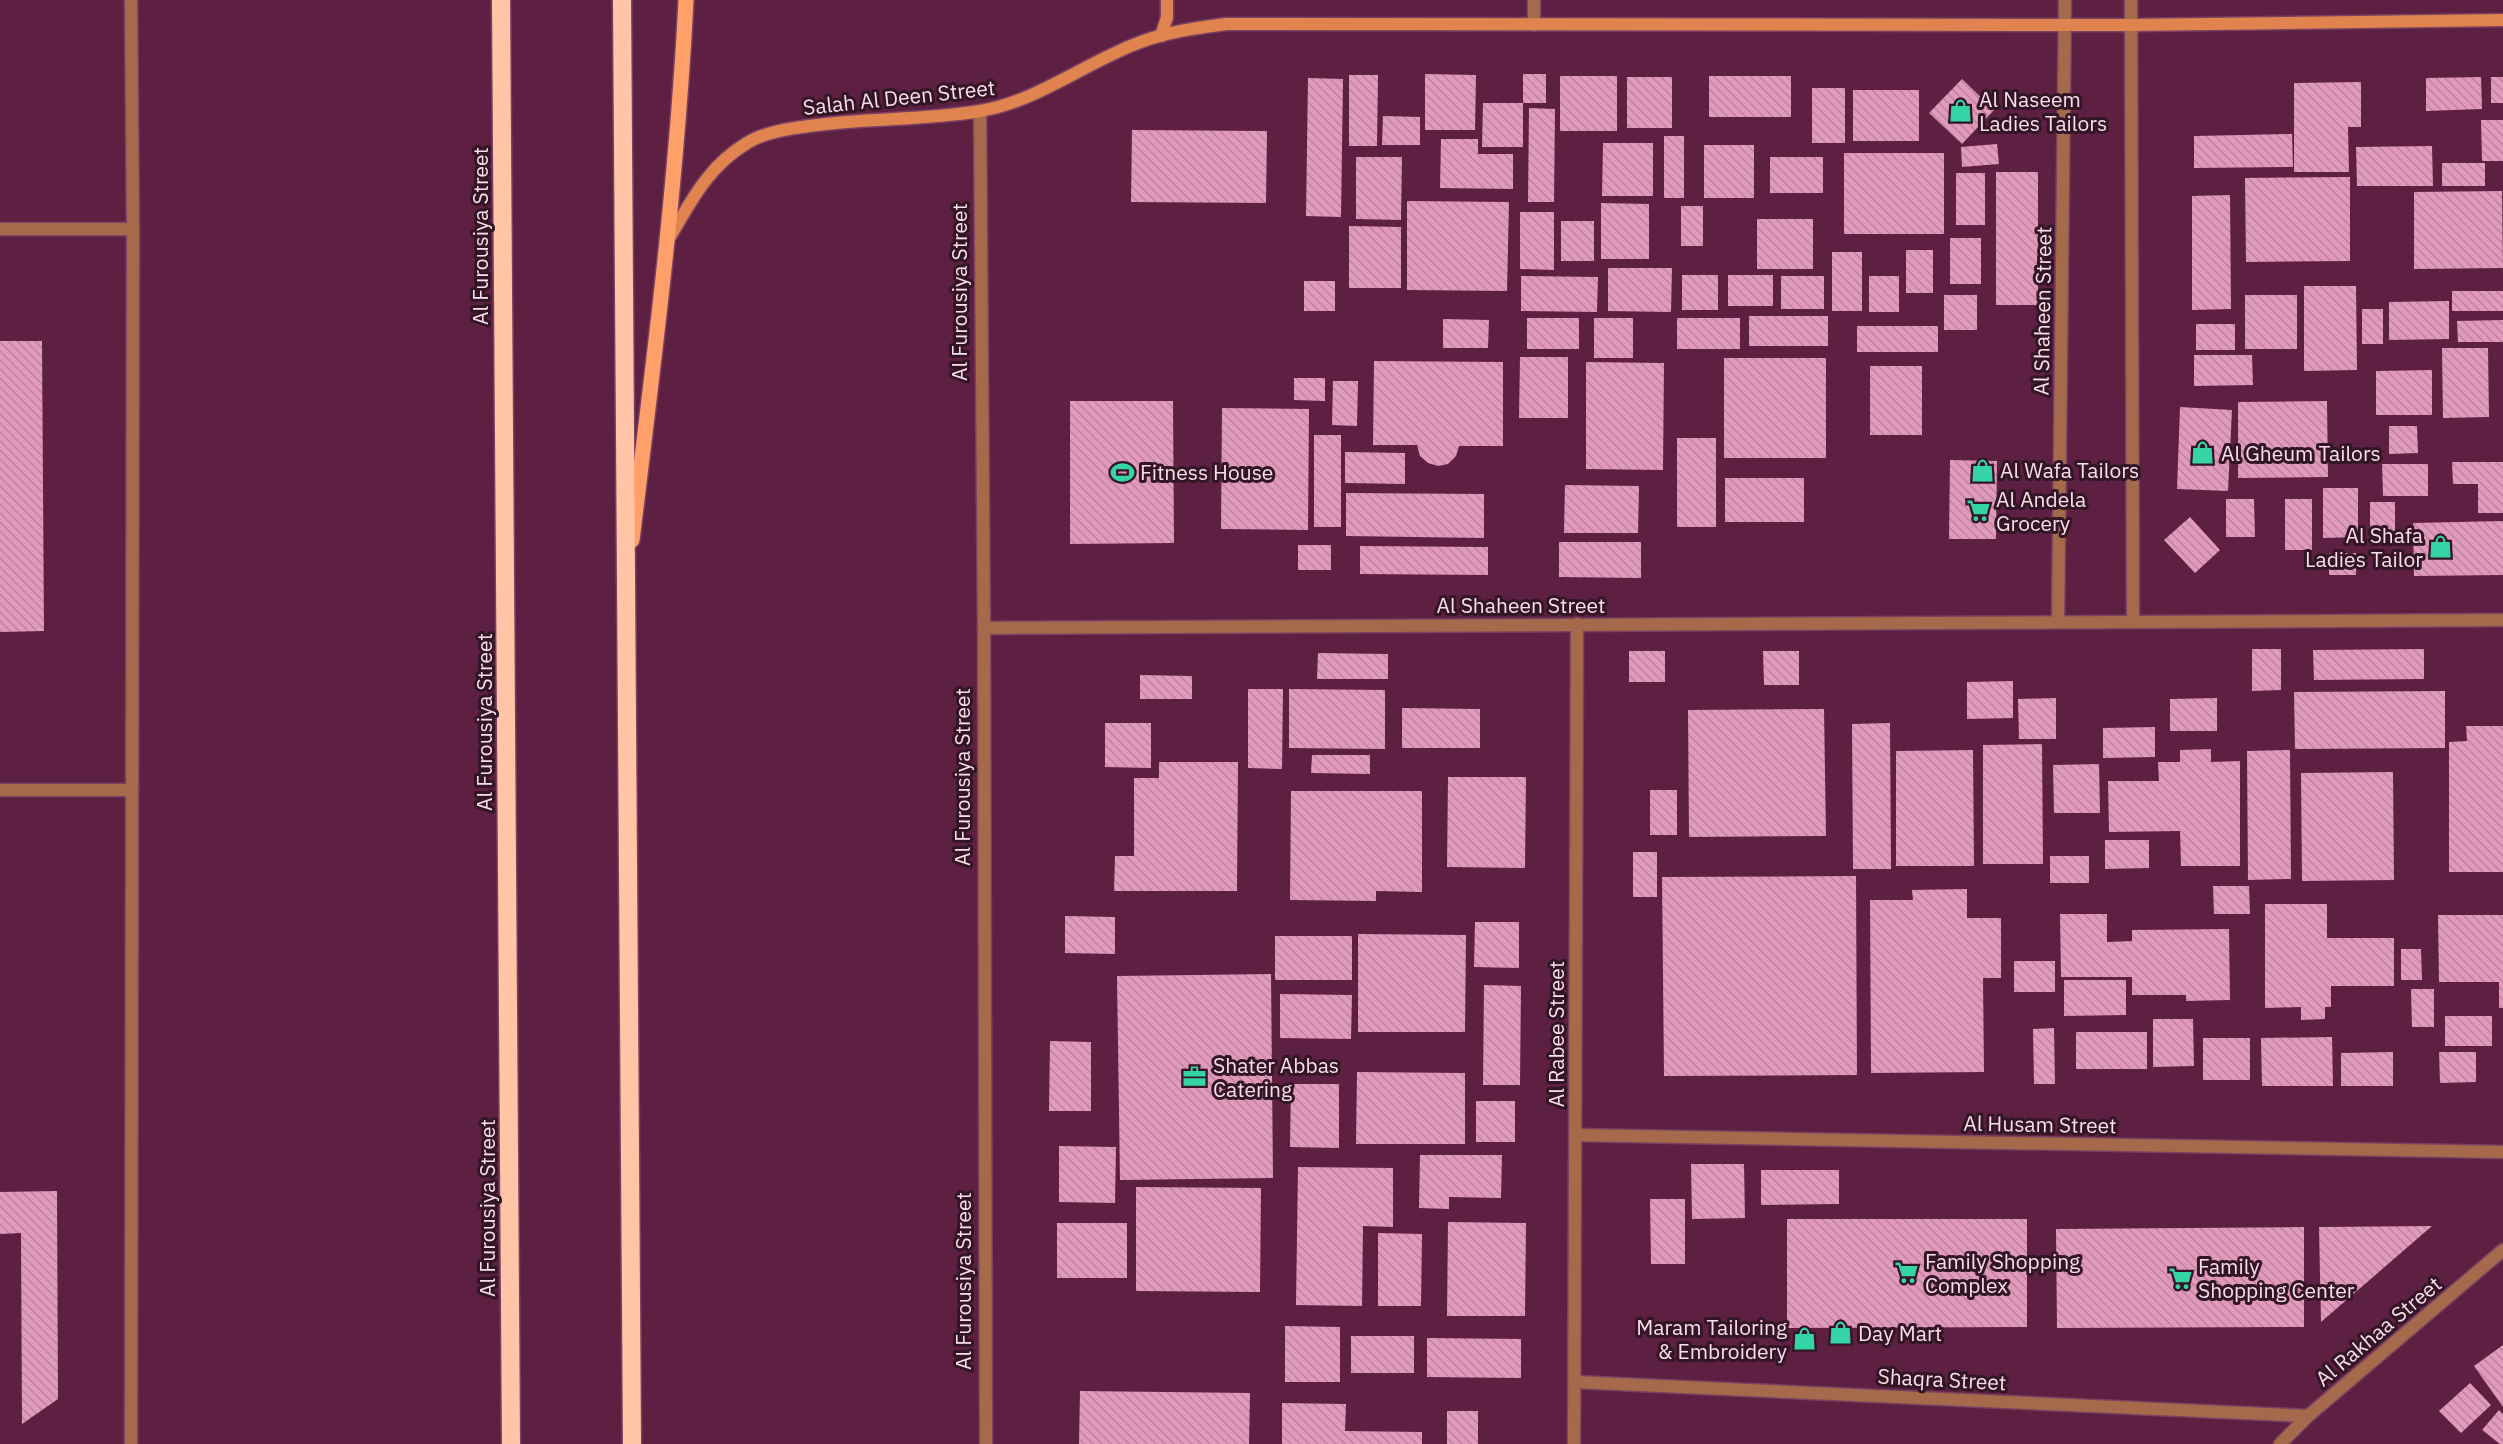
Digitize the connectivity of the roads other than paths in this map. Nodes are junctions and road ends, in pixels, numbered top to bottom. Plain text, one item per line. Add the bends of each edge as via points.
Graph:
1 (131, 0) edge
2 (501, 0) edge
3 (622, 0) edge
4 (686, 0) edge
5 (1167, 0) edge
6 (1534, 0) edge
7 (2065, 0) edge
8 (2131, 0) edge
9 (2503, 20) edge
10 (1534, 25) junction
11 (2065, 25) junction
12 (2131, 25) junction
13 (1161, 36) junction
14 (980, 111) junction
15 (0, 228) edge
16 (133, 229) junction
17 (668, 241) junction
18 (625, 608) junction
19 (2503, 620) edge
20 (2058, 622) junction
21 (2133, 622) junction
22 (1577, 624) junction
23 (984, 628) junction
24 (0, 790) edge
25 (132, 790) junction
26 (1575, 1135) junction
27 (2503, 1152) edge
28 (2503, 1250) edge
29 (1575, 1382) junction
30 (2308, 1416) junction
31 (131, 1444) edge
32 (511, 1444) edge
33 (632, 1444) edge
34 (986, 1444) edge
35 (1575, 1444) edge
36 (2280, 1444) edge

1 - 16 street
2 - 32 highway, Al Furousiya Street
3 - 18 highway
4 - 17 main road via 681,109
5 - 13 street
6 - 10 street
7 - 11 street, Al Shaheen Street
8 - 12 street
9 - 12 street, Salah Al Deen Street
10 - 11 street, Salah Al Deen Street
10 - 13 street, Salah Al Deen Street via 1226,24
11 - 12 street, Salah Al Deen Street
11 - 20 street, Al Shaheen Street
12 - 21 street
13 - 14 street, Salah Al Deen Street via 1137,43 1041,92
14 - 17 street, Salah Al Deen Street via 865,119 789,129 749,141 722,160 701,183
14 - 23 street, Al Furousiya Street
15 - 16 street
16 - 25 street
17 - 18 main road
18 - 33 highway
19 - 21 street, Al Shaheen Street
20 - 21 street, Al Shaheen Street
20 - 22 street, Al Shaheen Street
22 - 23 street, Al Shaheen Street
22 - 26 street, Al Rabee Street
23 - 34 street, Al Furousiya Street
24 - 25 street
25 - 31 street
26 - 27 street, Al Husam Street
26 - 29 street, Al Rabee Street
28 - 30 street, Al Rakhaa Street
29 - 30 street, Shaqra Street
29 - 35 street, Al Rabee Street
30 - 36 street, Al Rakhaa Street

